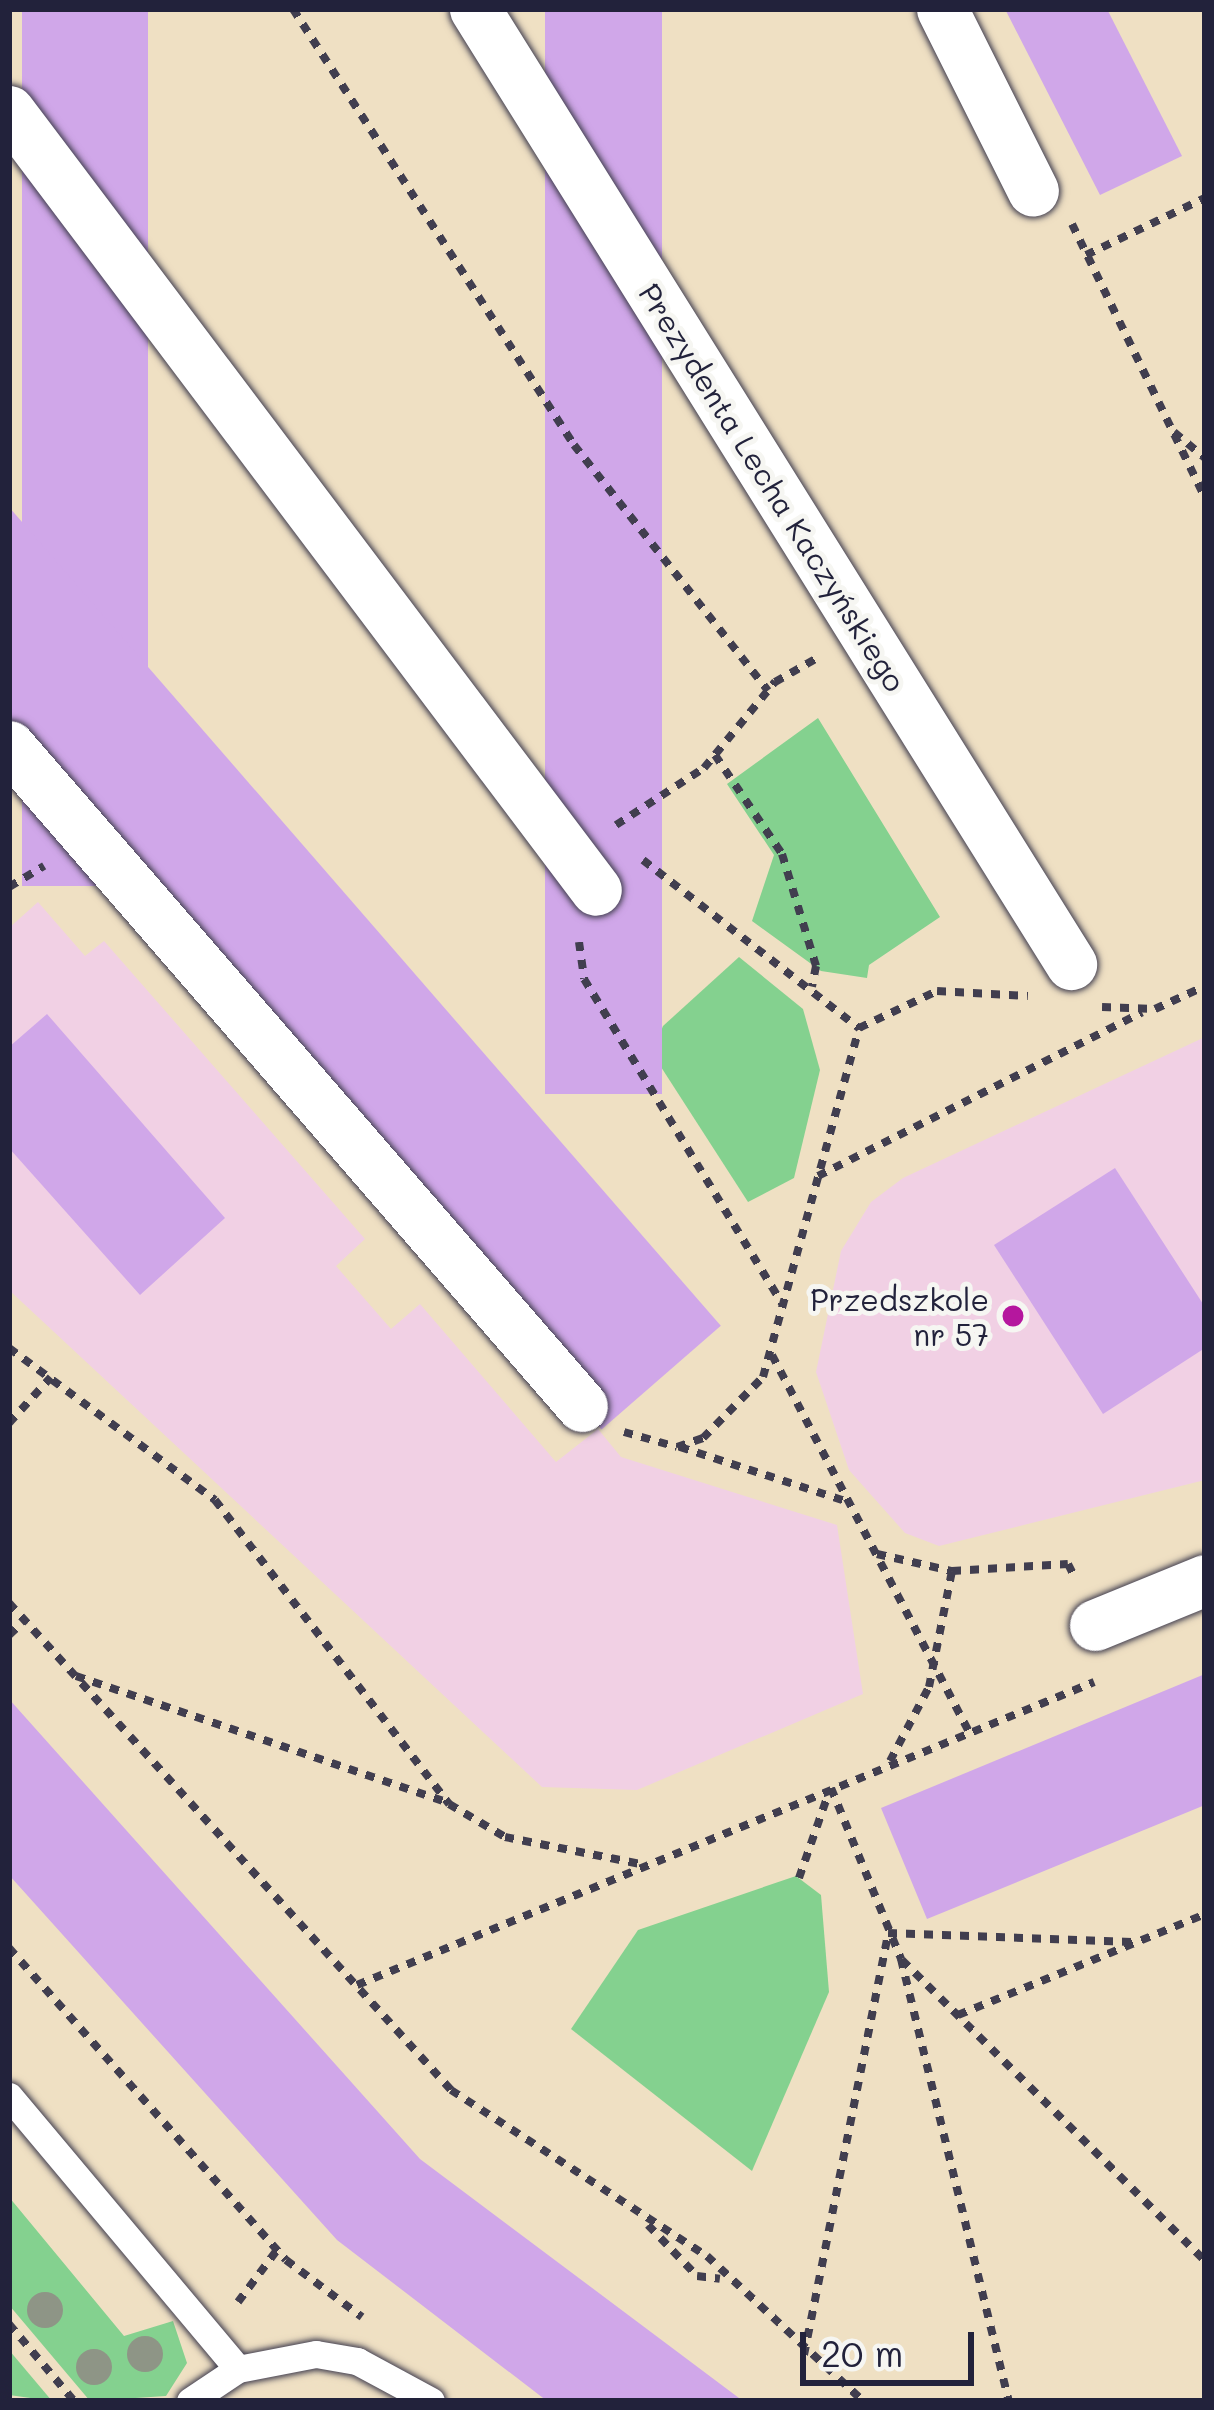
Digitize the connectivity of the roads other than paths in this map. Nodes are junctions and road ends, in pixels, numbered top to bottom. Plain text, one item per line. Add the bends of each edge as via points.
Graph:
1 (476, 9) edge
2 (941, 9) edge
3 (9, 111) edge
4 (1033, 191) dead end
5 (9, 746) edge
6 (581, 870) road end
7 (1071, 964) dead end
8 (582, 1406) road end
9 (1205, 1580) edge
10 (1095, 1625) road end
11 (9, 2096) edge
12 (238, 2368) junction
13 (190, 2401) edge
14 (431, 2401) edge

1 - 7 street, Prezydenta Lecha Kaczyńskiego
2 - 4 street
3 - 6 street
5 - 8 street
9 - 10 street
11 - 12 lane
12 - 13 lane
12 - 14 lane via 275,2355 336,2357

